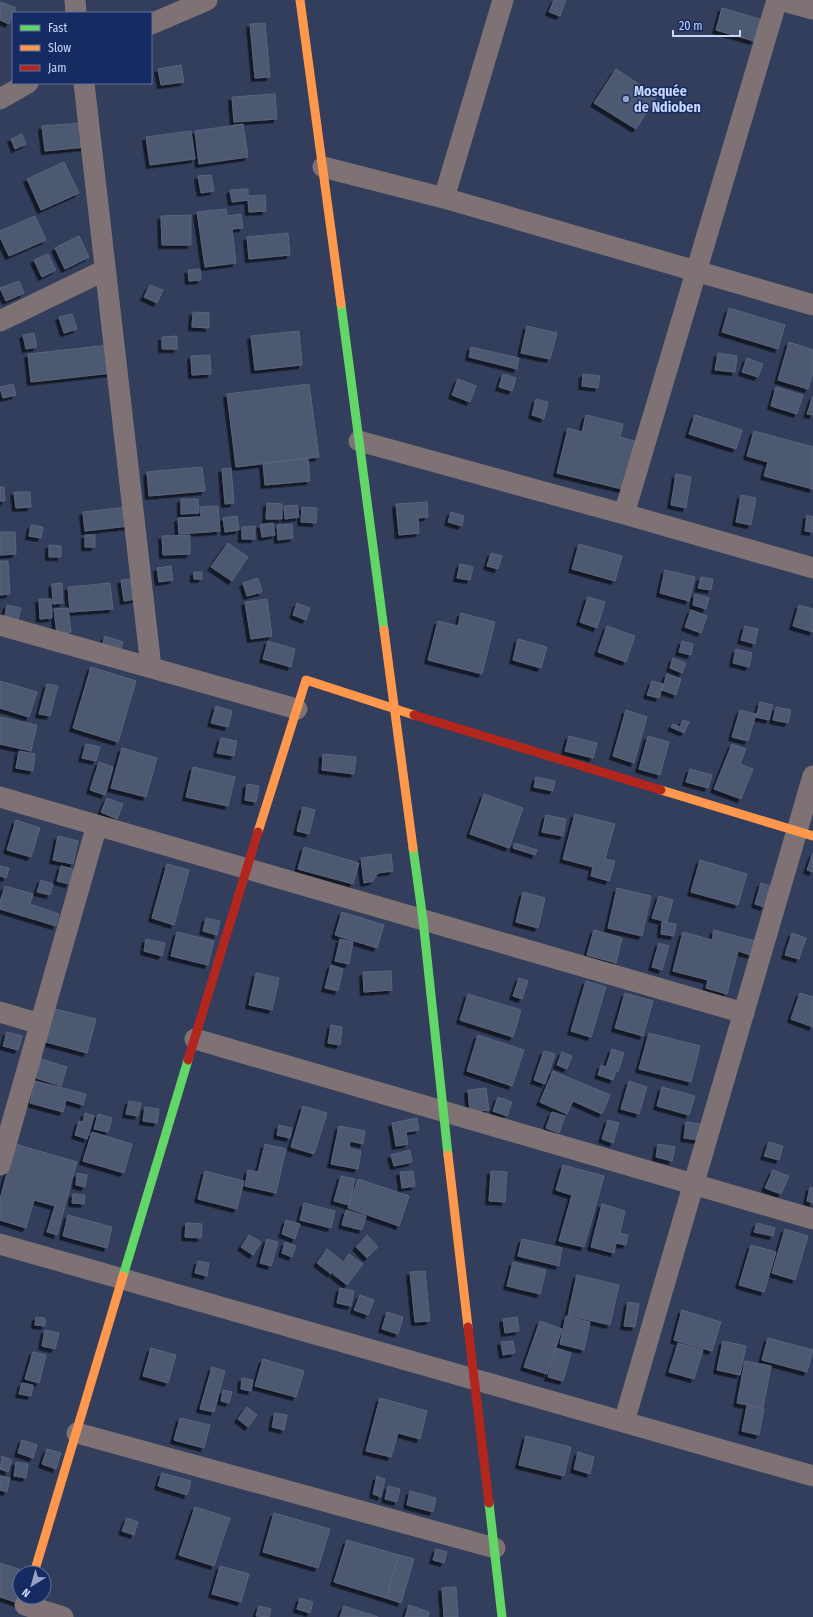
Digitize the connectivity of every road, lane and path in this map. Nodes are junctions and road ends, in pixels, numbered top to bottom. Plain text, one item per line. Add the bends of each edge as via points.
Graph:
1 (75, 0) edge
2 (207, 0) edge
3 (300, 0) edge
4 (503, 0) edge
5 (779, 0) edge
6 (813, 9) edge
7 (76, 12) edge
8 (152, 24) edge
9 (26, 84) edge
10 (84, 84) edge
11 (0, 99) edge
12 (323, 167) junction
13 (444, 198) junction
14 (105, 270) junction
15 (696, 272) junction
16 (813, 305) edge
17 (0, 321) edge
18 (359, 441) junction
19 (624, 514) junction
20 (813, 568) edge
21 (0, 625) edge
22 (151, 667) junction
23 (297, 709) junction
24 (395, 709) junction
25 (813, 776) edge
26 (0, 797) edge
27 (97, 825) junction
28 (805, 833) edge
29 (246, 868) junction
30 (423, 920) junction
31 (0, 1012) edge
32 (744, 1013) junction
33 (40, 1024) junction
34 (195, 1039) junction
35 (443, 1111) junction
36 (0, 1165) edge
37 (694, 1184) junction
38 (813, 1219) edge
39 (0, 1244) edge
40 (123, 1279) junction
41 (474, 1379) junction
42 (624, 1422) junction
43 (77, 1433) junction
44 (813, 1476) edge
45 (494, 1548) junction
46 (36, 1565) edge
47 (25, 1609) edge
48 (63, 1617) edge
49 (502, 1617) edge

1 - 7 street
2 - 8 street
3 - 12 main road
4 - 13 street
5 - 6 street
5 - 15 street
9 - 11 street
10 - 14 street
12 - 13 street
12 - 18 main road
13 - 15 street
14 - 17 street
14 - 22 street
15 - 16 street
15 - 19 street
18 - 19 street
18 - 24 main road
19 - 20 street
21 - 22 street
22 - 23 street
23 - 24 main road via 306,680
23 - 29 main road
24 - 28 main road
24 - 30 main road
25 - 28 street
26 - 27 street
27 - 29 street
27 - 33 street
28 - 32 street
29 - 30 street
29 - 34 main road
30 - 32 street
30 - 35 main road
31 - 33 street
32 - 37 street
33 - 36 street
34 - 35 street
34 - 40 main road
35 - 37 street
35 - 41 main road
37 - 38 street
37 - 42 street
39 - 40 street
40 - 41 street
40 - 43 main road
41 - 42 street
41 - 45 main road
42 - 44 street
43 - 45 street
43 - 46 main road
45 - 49 main road
47 - 48 street

